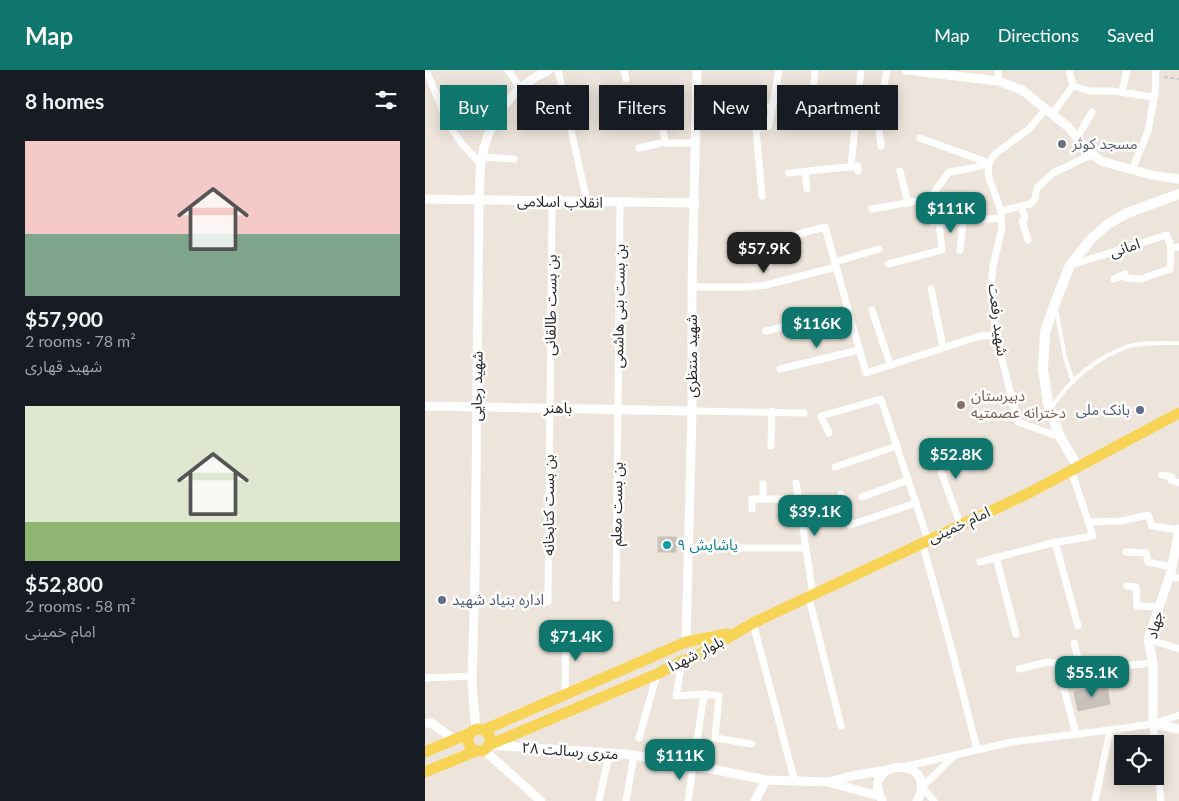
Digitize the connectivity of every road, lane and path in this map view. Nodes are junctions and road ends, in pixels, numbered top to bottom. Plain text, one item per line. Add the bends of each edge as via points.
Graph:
1 (426, 70) edge
2 (508, 70) edge
3 (549, 70) edge
4 (558, 70) edge
5 (624, 70) edge
6 (697, 70) edge
7 (779, 70) edge
8 (815, 70) edge
9 (861, 70) edge
10 (887, 70) edge
11 (906, 70) edge
12 (998, 70) edge
13 (1069, 70) edge
14 (1127, 70) edge
15 (964, 73) edge
16 (1156, 73) edge
17 (626, 79) dead end
18 (1179, 79) edge
19 (998, 81) junction
20 (518, 85) edge
21 (525, 85) edge
22 (814, 85) edge
23 (1073, 86) junction
24 (517, 91) edge
25 (1121, 92) junction
26 (1154, 100) junction
27 (1162, 102) dead end
28 (767, 107) edge
29 (772, 107) junction
30 (1049, 112) junction
31 (1092, 112) dead end
32 (663, 130) edge
33 (919, 138) dead end
34 (1077, 138) junction
35 (665, 143) junction
36 (696, 143) junction
37 (881, 146) dead end
38 (639, 148) dead end
39 (1093, 154) junction
40 (514, 159) dead end
41 (482, 161) junction
42 (989, 163) junction
43 (1132, 170) junction
44 (900, 171) dead end
45 (805, 172) junction
46 (789, 173) dead end
47 (1179, 178) edge
48 (807, 189) dead end
49 (1179, 194) edge
50 (762, 196) dead end
51 (425, 199) edge
52 (479, 201) junction
53 (552, 202) junction
54 (587, 202) junction
55 (620, 202) junction
56 (695, 203) junction
57 (908, 203) junction
58 (1021, 206) junction
59 (873, 209) dead end
60 (1001, 214) junction
61 (963, 222) junction
62 (1027, 240) dead end
63 (1179, 247) edge
64 (1171, 248) junction
65 (879, 249) dead end
66 (960, 250) dead end
67 (888, 264) dead end
68 (769, 265) dead end
69 (835, 265) junction
70 (1070, 265) junction
71 (1114, 279) dead end
72 (692, 287) junction
73 (931, 289) dead end
74 (1055, 302) junction
75 (872, 310) dead end
76 (848, 311) junction
77 (766, 331) dead end
78 (996, 336) junction
79 (1179, 343) edge
80 (943, 347) junction
81 (859, 350) junction
82 (891, 364) junction
83 (780, 369) dead end
84 (1073, 382) junction
85 (425, 406) edge
86 (477, 406) junction
87 (550, 408) junction
88 (618, 409) junction
89 (1050, 409) junction
90 (692, 411) junction
91 (772, 412) junction
92 (803, 413) dead end
93 (1179, 413) edge
94 (829, 433) dead end
95 (1061, 437) junction
96 (931, 444) dead end
97 (771, 446) dead end
98 (897, 446) junction
99 (835, 467) dead end
100 (1074, 468) junction
101 (1162, 475) dead end
102 (908, 480) junction
103 (796, 483) dead end
104 (1179, 483) edge
105 (763, 484) dead end
106 (841, 494) dead end
107 (862, 497) dead end
108 (763, 499) junction
109 (798, 499) junction
110 (916, 503) junction
111 (752, 509) dead end
112 (1089, 522) junction
113 (960, 524) junction
114 (1179, 529) edge
115 (925, 541) junction
116 (1055, 542) junction
117 (739, 548) dead end
118 (805, 548) junction
119 (1177, 550) edge
120 (1125, 552) dead end
121 (996, 558) junction
122 (979, 562) dead end
123 (1172, 567) junction
124 (1169, 577) junction
125 (1179, 578) edge
126 (1127, 586) dead end
127 (811, 596) junction
128 (616, 598) dead end
129 (548, 602) dead end
130 (1159, 607) junction
131 (753, 623) junction
132 (1078, 626) dead end
133 (566, 629) dead end
134 (736, 633) junction
135 (1016, 634) dead end
136 (1148, 639) junction
137 (686, 642) junction
138 (1074, 643) dead end
139 (1179, 648) edge
140 (681, 661) junction
141 (1153, 663) junction
142 (1019, 669) dead end
143 (1082, 673) junction
144 (657, 674) junction
145 (473, 676) junction
146 (425, 678) edge
147 (1075, 683) dead end
148 (704, 694) junction
149 (565, 695) junction
150 (1179, 714) edge
151 (425, 723) edge
152 (1153, 724) junction
153 (841, 726) dead end
154 (1179, 729) edge
155 (1110, 730) junction
156 (477, 731) junction
157 (1076, 734) junction
158 (639, 738) dead end
159 (455, 740) junction
160 (752, 744) dead end
161 (483, 749) junction
162 (977, 749) junction
163 (425, 752) edge
164 (609, 754) junction
165 (957, 754) junction
166 (629, 755) junction
167 (693, 765) junction
168 (903, 767) junction
169 (889, 770) junction
170 (425, 772) edge
171 (766, 780) junction
172 (795, 782) junction
173 (828, 782) junction
174 (922, 787) junction
175 (863, 797) edge
176 (881, 798) edge
177 (541, 801) edge
178 (599, 801) edge
179 (626, 801) edge
180 (688, 801) edge
181 (755, 801) edge
182 (917, 801) edge
183 (934, 801) edge
184 (1095, 801) edge
185 (1161, 801) edge

1 - 41 street via 449,125 462,144
2 - 20 street
3 - 21 street, شهید رجایی
4 - 54 street
5 - 17 street
6 - 36 street, شهید منتظری
7 - 29 street
8 - 22 street
9 - 45 street via 854,169
10 - 37 street via 878,120
11 - 15 street
12 - 19 street
13 - 23 street
14 - 25 street
15 - 19 street
16 - 18 path
16 - 26 street
19 - 30 street via 1022,90
23 - 25 street via 1090,91
23 - 30 street
24 - 41 street, شهید رجایی via 491,128
25 - 26 street
26 - 27 street
26 - 43 street via 1148,131
28 - 29 street
29 - 50 street via 769,126 756,129
30 - 34 street
30 - 42 street via 995,154
31 - 34 street
32 - 35 street
33 - 42 street
34 - 39 street
35 - 36 street
35 - 38 street
36 - 56 street, شهید منتظری
39 - 43 street via 1101,160
39 - 58 street via 1053,173 1037,188 1035,199
40 - 41 street
41 - 52 street, شهید رجایی
42 - 57 street via 949,172 929,200
42 - 60 street, شهید رفعت via 988,175
43 - 47 street
44 - 57 street
45 - 46 street
45 - 48 street
49 - 70 main road via 1127,213 1108,224
51 - 52 street, انقلاب اسلامی
52 - 53 street, انقلاب اسلامی
52 - 86 street, شهید رجایی
53 - 54 street, انقلاب اسلامی
53 - 87 street, بن بست طالقانی
54 - 55 street, انقلاب اسلامی
55 - 56 street, انقلاب اسلامی
55 - 88 street, بن بست بنی هاشمی
56 - 72 street, شهید منتظری
57 - 59 street
58 - 60 street
58 - 62 street
60 - 61 street
60 - 78 street, شهید رفعت via 1002,228 991,285
61 - 66 street
61 - 67 street via 936,223 942,250
63 - 64 street
64 - 70 street, امانی via 1167,234
64 - 71 street, امانی via 1170,268 1141,279 1126,278 1125,274
65 - 69 street
68 - 69 street via 764,243 825,227
69 - 72 street via 766,285
69 - 76 street
70 - 74 main road
72 - 90 street, شهید منتظری
73 - 80 street
74 - 84 lane via 1061,343
74 - 89 main road via 1045,332 1043,368
75 - 82 street
76 - 77 street
76 - 81 street
78 - 80 street via 980,336
78 - 95 street, شهید رفعت via 1018,422
79 - 84 lane via 1130,346 1102,358
80 - 82 street
81 - 82 street via 866,373
81 - 83 street
84 - 89 lane
85 - 86 street, باهنر
86 - 87 street, باهنر
86 - 145 street, شهید رجایی
87 - 88 street, باهنر
87 - 129 street, بن بست کتابخانه
88 - 90 street, باهنر
88 - 128 street, بن بست معلم
89 - 95 main road
90 - 91 street
90 - 137 street, شهید منتظری
91 - 92 street
91 - 97 street
93 - 100 main road, امام خمینی
94 - 98 street via 821,416 881,399
95 - 100 main road
96 - 113 street
98 - 99 street
98 - 102 street
100 - 112 street
100 - 113 main road, امام خمینی via 1027,494
101 - 104 street
102 - 107 street
102 - 110 street
103 - 109 street
105 - 108 street
106 - 110 street via 850,525
108 - 109 street
108 - 111 street via 752,499
109 - 118 street
110 - 115 street
112 - 114 street via 1122,521 1148,515 1152,526
112 - 116 street via 1093,536
113 - 115 main road, امام خمینی
114 - 119 street, جهاد
115 - 127 main road, امام خمینی
115 - 162 street
116 - 121 street
116 - 132 street
117 - 118 street
118 - 127 street
119 - 123 street, جهاد
120 - 123 street via 1146,553 1148,562
121 - 122 street
121 - 135 street
123 - 124 street, جهاد
124 - 125 street
124 - 130 street, جهاد
126 - 130 street via 1136,587 1137,606
127 - 131 main road, امام خمینی
127 - 153 street
130 - 136 street, جهاد
131 - 134 main road, امام خمینی
131 - 172 street
133 - 149 street
134 - 137 main road, بلوار شهدا
134 - 140 main road, بلوار شهدا via 693,658
136 - 139 street
136 - 141 street, جهاد
137 - 149 main road, بلوار شهدا
138 - 143 street
140 - 144 main road, بلوار شهدا
140 - 148 street via 676,696
141 - 143 street
141 - 152 street, جهاد
142 - 157 street via 1047,662 1058,666
143 - 147 street via 1084,679
144 - 158 street
144 - 161 main road, بلوار شهدا
145 - 146 street
145 - 156 street, شهید رجایی
148 - 160 street via 719,696 715,738
148 - 167 street
149 - 156 main road, بلوار شهدا
150 - 152 street
151 - 159 street
152 - 154 street
152 - 155 street
152 - 185 street
155 - 157 street
155 - 184 street
156 - 159 main road, بلوار شهدا
156 - 161 main road via 490,738
156 - 161 main road via 468,744 470,748
157 - 162 street
159 - 163 main road, بلوار شهدا
161 - 164 street, ۲۸ متری رسالت
161 - 170 main road, بلوار شهدا
161 - 177 street
162 - 165 street
164 - 166 street, ۲۸ متری رسالت
164 - 178 street
165 - 168 street
165 - 174 street
166 - 167 street, ۲۸ متری رسالت
166 - 179 street
167 - 171 street, ۲۸ متری رسالت
167 - 180 street
168 - 169 street, ۲۸ متری رسالت
168 - 174 street via 916,773
169 - 173 street, ۲۸ متری رسالت
169 - 176 street via 879,781
171 - 172 street, ۲۸ متری رسالت
171 - 181 street
172 - 173 street, ۲۸ متری رسالت
173 - 175 street, ۲۸ متری رسالت
174 - 182 street
174 - 183 street
175 - 176 street, ۲۸ متری رسالت

